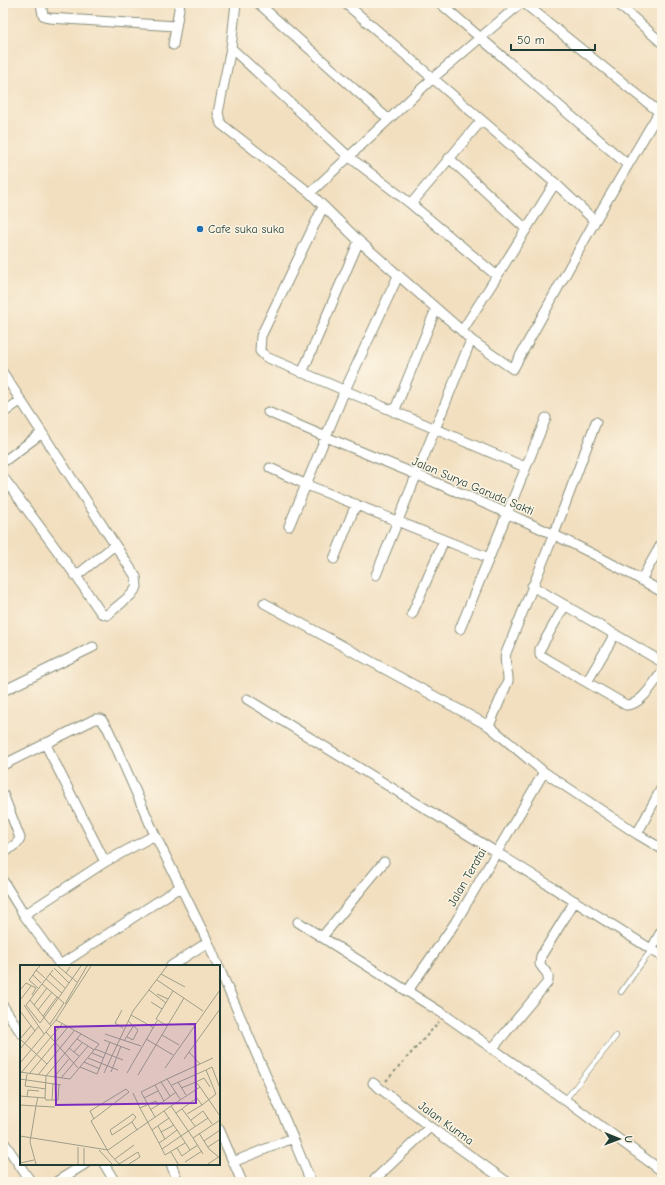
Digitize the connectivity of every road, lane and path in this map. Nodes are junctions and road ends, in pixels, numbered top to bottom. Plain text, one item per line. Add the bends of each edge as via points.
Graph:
1 (41, 3) edge
2 (180, 3) edge
3 (236, 3) edge
4 (258, 3) edge
5 (345, 3) edge
6 (440, 3) edge
7 (523, 3) edge
8 (617, 3) edge
9 (176, 26) junction
10 (479, 38) junction
11 (662, 43) edge
12 (173, 45) dead end
13 (231, 48) junction
14 (433, 78) junction
15 (661, 109) edge
16 (388, 120) junction
17 (481, 120) junction
18 (348, 156) junction
19 (449, 158) junction
20 (628, 165) junction
21 (554, 183) junction
22 (310, 193) junction
23 (411, 204) junction
24 (323, 207) junction
25 (595, 221) junction
26 (525, 228) junction
27 (359, 241) junction
28 (398, 276) junction
29 (497, 276) junction
30 (436, 309) junction
31 (462, 331) junction
32 (471, 340) junction
33 (3, 373) edge
34 (302, 373) junction
35 (345, 390) junction
36 (21, 400) junction
37 (3, 412) edge
38 (268, 412) dead end
39 (394, 412) junction
40 (546, 418) dead end
41 (596, 422) dead end
42 (435, 429) junction
43 (42, 433) junction
44 (326, 438) junction
45 (3, 462) edge
46 (526, 467) junction
47 (270, 468) dead end
48 (416, 474) junction
49 (3, 476) edge
50 (307, 485) junction
51 (356, 504) junction
52 (508, 514) junction
53 (398, 520) junction
54 (289, 526) dead end
55 (554, 534) junction
56 (444, 540) junction
57 (662, 543) edge
58 (115, 545) junction
59 (489, 558) junction
60 (334, 559) dead end
61 (376, 575) dead end
62 (76, 576) junction
63 (641, 580) junction
64 (532, 586) junction
65 (662, 592) edge
66 (264, 603) dead end
67 (565, 605) junction
68 (412, 614) dead end
69 (460, 629) dead end
70 (615, 634) junction
71 (93, 647) dead end
72 (662, 662) edge
73 (662, 672) edge
74 (587, 682) junction
75 (3, 691) edge
76 (247, 699) dead end
77 (489, 726) junction
78 (45, 743) junction
79 (3, 765) edge
80 (544, 772) junction
81 (662, 788) edge
82 (3, 794) edge
83 (155, 834) junction
84 (637, 834) junction
85 (662, 849) edge
86 (496, 852) junction
87 (3, 854) edge
88 (105, 862) junction
89 (384, 862) dead end
90 (3, 881) edge
91 (180, 887) junction
92 (575, 901) junction
93 (24, 915) junction
94 (298, 922) dead end
95 (662, 930) edge
96 (322, 937) junction
97 (208, 942) junction
98 (651, 950) junction
99 (662, 956) edge
100 (59, 965) edge
101 (62, 965) edge
102 (173, 965) edge
103 (218, 965) edge
104 (220, 969) edge
105 (408, 992) junction
106 (621, 992) dead end
107 (3, 1006) edge
108 (445, 1015) junction
109 (20, 1031) edge
110 (616, 1036) dead end
111 (492, 1049) junction
112 (376, 1085) joint
113 (565, 1100) junction
114 (430, 1127) junction
115 (220, 1131) edge
116 (293, 1138) junction
117 (3, 1141) edge
118 (233, 1162) junction
119 (84, 1165) edge
120 (105, 1165) edge
121 (171, 1165) edge
122 (662, 1171) edge
123 (31, 1182) edge
124 (56, 1182) edge
125 (115, 1182) edge
126 (178, 1182) edge
127 (242, 1182) edge
128 (310, 1182) edge
129 (372, 1182) edge
130 (507, 1182) edge

1 - 9 street via 43,15 49,18
2 - 9 street
3 - 13 street
4 - 16 street
5 - 14 street
6 - 10 street
7 - 10 street
7 - 15 street
8 - 11 street
9 - 12 street
10 - 14 street
10 - 20 street
13 - 18 street
13 - 22 street via 218,113 221,124
14 - 16 street
14 - 17 street
15 - 20 street
16 - 18 street
17 - 19 street
17 - 21 street
18 - 22 street
18 - 23 street
19 - 23 street
19 - 26 street
20 - 25 street
21 - 25 street
21 - 26 street
22 - 24 street
23 - 29 street
24 - 27 street
24 - 34 street via 259,343 260,351 266,358
25 - 32 street via 513,369
26 - 29 street
27 - 28 street
27 - 34 street
28 - 30 street
28 - 35 street
29 - 31 street
30 - 31 street
30 - 39 street
31 - 32 street
32 - 42 street
33 - 36 street
34 - 35 street
35 - 39 street
35 - 44 street
36 - 37 street
36 - 43 street
38 - 44 street, Jalan Surya Garuda Sakti
39 - 42 street
40 - 46 street
41 - 55 street
42 - 46 street
42 - 48 street
43 - 45 street
43 - 58 street
44 - 48 street, Jalan Surya Garuda Sakti
44 - 50 street
46 - 52 street
47 - 50 street
48 - 52 street, Jalan Surya Garuda Sakti
48 - 53 street
49 - 62 street
50 - 51 street
50 - 54 street
51 - 53 street
51 - 60 street
52 - 55 street, Jalan Surya Garuda Sakti
52 - 59 street
53 - 56 street
53 - 61 street
55 - 63 street, Jalan Surya Garuda Sakti
55 - 64 street
56 - 59 street
56 - 68 street
57 - 63 street
58 - 62 street
58 - 62 street via 136,577 137,584 131,595 107,615 101,613
59 - 69 street
63 - 65 street, Jalan Surya Garuda Sakti
64 - 67 street
64 - 77 street via 504,660 509,675 507,686
66 - 77 street
67 - 70 street
67 - 74 street via 539,653
70 - 72 street
70 - 74 street
71 - 75 street
73 - 74 street via 640,699 630,705 621,704
76 - 86 street
77 - 80 street
78 - 79 street
78 - 83 street via 95,719 101,719 108,729
78 - 88 street
80 - 84 street
80 - 86 street, Jalan Teratai
81 - 84 street
82 - 87 street via 20,838
83 - 88 street
83 - 91 street
84 - 85 street
86 - 92 street
86 - 105 street, Jalan Teratai via 455,923
88 - 93 street
89 - 96 street
90 - 93 street
91 - 97 street
91 - 101 street
92 - 98 street
92 - 111 street via 541,956 540,964 548,974 547,983
93 - 100 street
94 - 96 street
95 - 98 street
96 - 105 street
97 - 102 street
97 - 103 street
98 - 99 street
98 - 106 lane
104 - 116 street
105 - 108 street
107 - 109 street
108 - 111 street
108 - 112 path
110 - 113 lane
111 - 113 street
112 - 114 street, Jalan Kurma
113 - 122 street
114 - 129 street
114 - 130 street, Jalan Kurma
115 - 118 street
116 - 118 street
116 - 128 street
117 - 123 street
118 - 127 street
119 - 124 street
120 - 125 street
121 - 126 street

